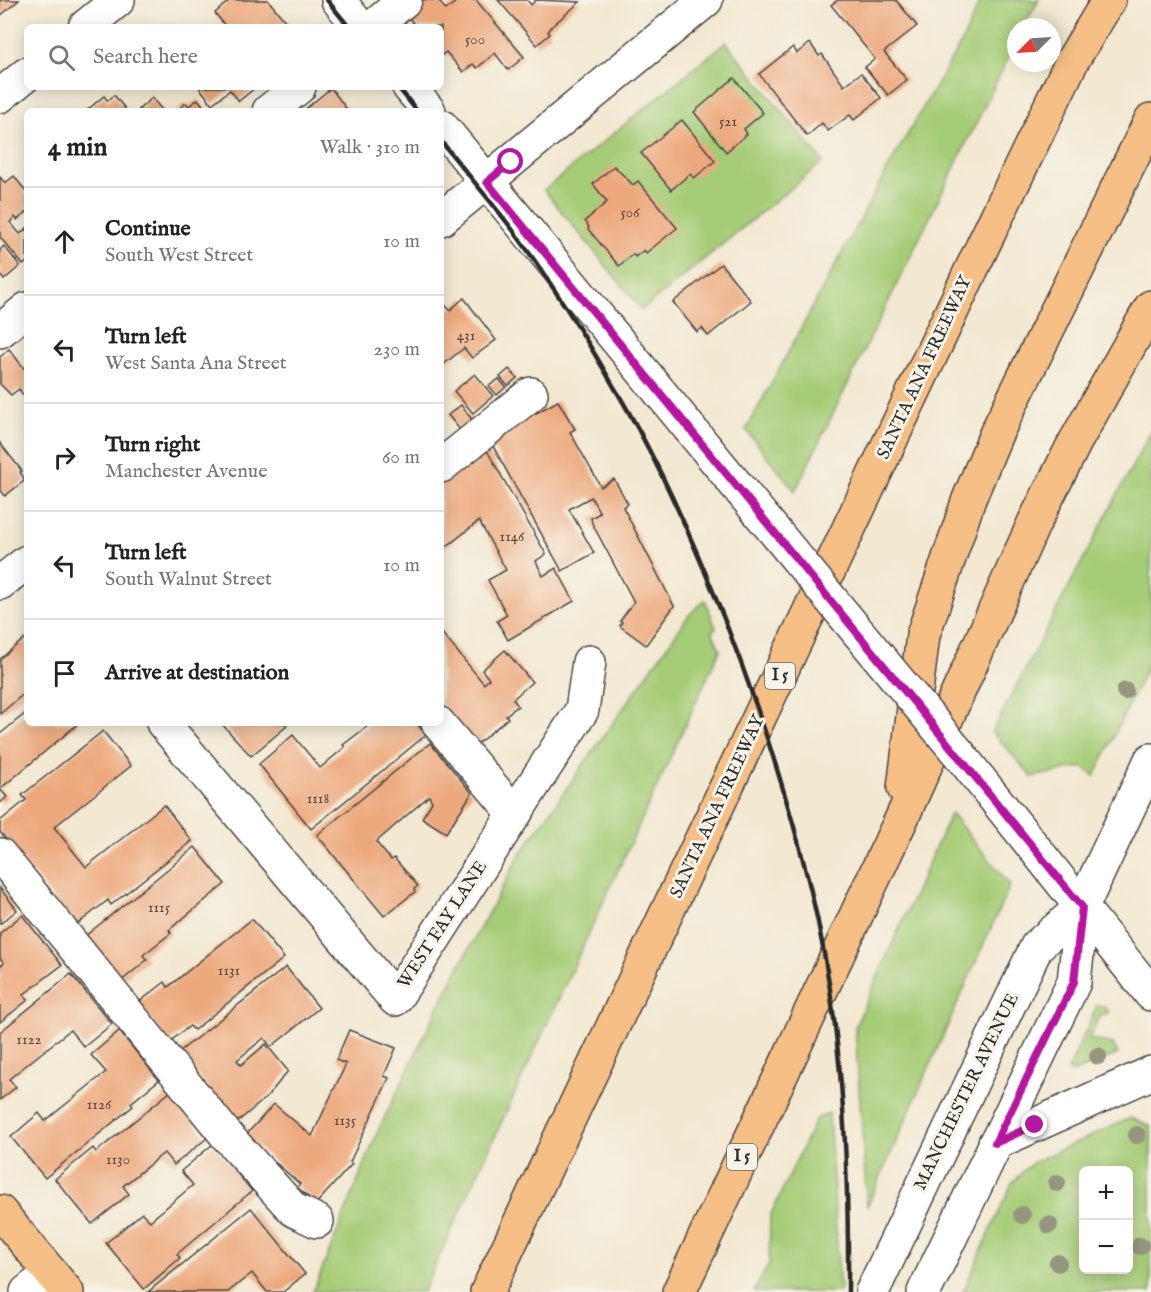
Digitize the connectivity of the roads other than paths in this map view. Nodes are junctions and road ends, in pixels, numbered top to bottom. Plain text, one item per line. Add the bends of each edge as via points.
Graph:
1 (118, 0) edge
2 (338, 0) edge
3 (405, 0) edge
4 (706, 0) edge
5 (1099, 0) edge
6 (1109, 0) edge
7 (89, 24) edge
8 (358, 24) edge
9 (376, 24) edge
10 (1072, 61) junction
11 (24, 76) edge
12 (295, 90) edge
13 (412, 90) edge
14 (0, 96) edge
15 (273, 108) edge
16 (426, 108) edge
17 (1151, 120) edge
18 (444, 130) edge
19 (487, 182) junction
20 (444, 217) edge
21 (1151, 307) edge
22 (24, 311) edge
23 (0, 331) edge
24 (531, 394) dead end
25 (444, 464) edge
26 (24, 564) edge
27 (0, 583) edge
28 (589, 662) dead end
29 (166, 726) edge
30 (441, 726) edge
31 (1151, 760) edge
32 (515, 814) junction
33 (901, 820) junction
34 (0, 855) edge
35 (1082, 907) junction
36 (1151, 994) edge
37 (1151, 1073) edge
38 (995, 1143) junction
39 (0, 1212) edge
40 (317, 1221) dead end
41 (48, 1286) edge
42 (487, 1292) edge
43 (679, 1292) edge
44 (872, 1292) edge
45 (924, 1292) edge

1 - 7 street
2 - 8 street
3 - 9 street
4 - 19 street
5 - 10 main road
6 - 10 main road, SANTA ANA FREEWAY / I 5
10 - 42 main road, SANTA ANA FREEWAY / I 5
11 - 14 street
12 - 15 street
13 - 16 street
17 - 33 main road via 996,434 969,499 923,635
18 - 19 street
19 - 20 street
19 - 35 street, bridge
21 - 33 main road, I 5 via 1034,523
22 - 23 street
24 - 25 street
26 - 27 street
28 - 32 street, WEST FAY LANE via 582,710
29 - 32 street, WEST FAY LANE via 395,999
30 - 32 street
31 - 35 street, MANCHESTER AVENUE
33 - 43 main road, I 5
34 - 40 street via 227,1136 294,1210
35 - 36 street
35 - 38 street, MANCHESTER AVENUE via 1074,982
35 - 44 street, MANCHESTER AVENUE via 1037,946
37 - 38 street
38 - 45 street, MANCHESTER AVENUE
39 - 41 main road

